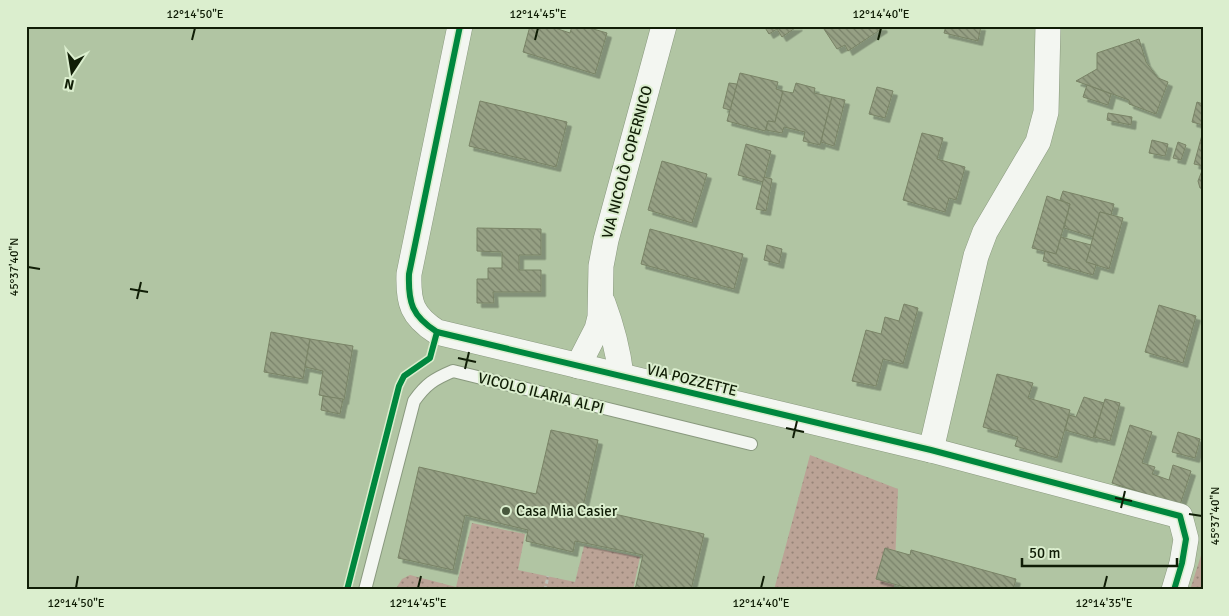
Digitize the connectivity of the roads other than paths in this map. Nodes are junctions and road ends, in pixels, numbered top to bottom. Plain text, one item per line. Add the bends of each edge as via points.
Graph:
1 (460, 26) edge
2 (664, 26) edge
3 (1048, 26) edge
4 (601, 298) junction
5 (578, 366) junction
6 (621, 375) junction
7 (751, 444) dead end
8 (930, 450) junction
9 (365, 590) edge
10 (1174, 590) edge

1 - 5 street, VIA POZZETTE via 409,274 411,304 417,317 438,332
2 - 4 street, VIA NICOLÒ COPERNICO via 606,240 601,266
3 - 8 street via 1046,112 1038,142 985,232 976,256
4 - 5 street, VIA NICOLÒ COPERNICO via 597,329
4 - 6 street, VIA NICOLÒ COPERNICO via 618,350
5 - 6 street, VIA POZZETTE
6 - 8 street, VIA POZZETTE
7 - 9 lane, VICOLO ILARIA ALPI via 453,371 424,387 414,401
8 - 10 street, VIA POZZETTE via 1180,516 1186,539

